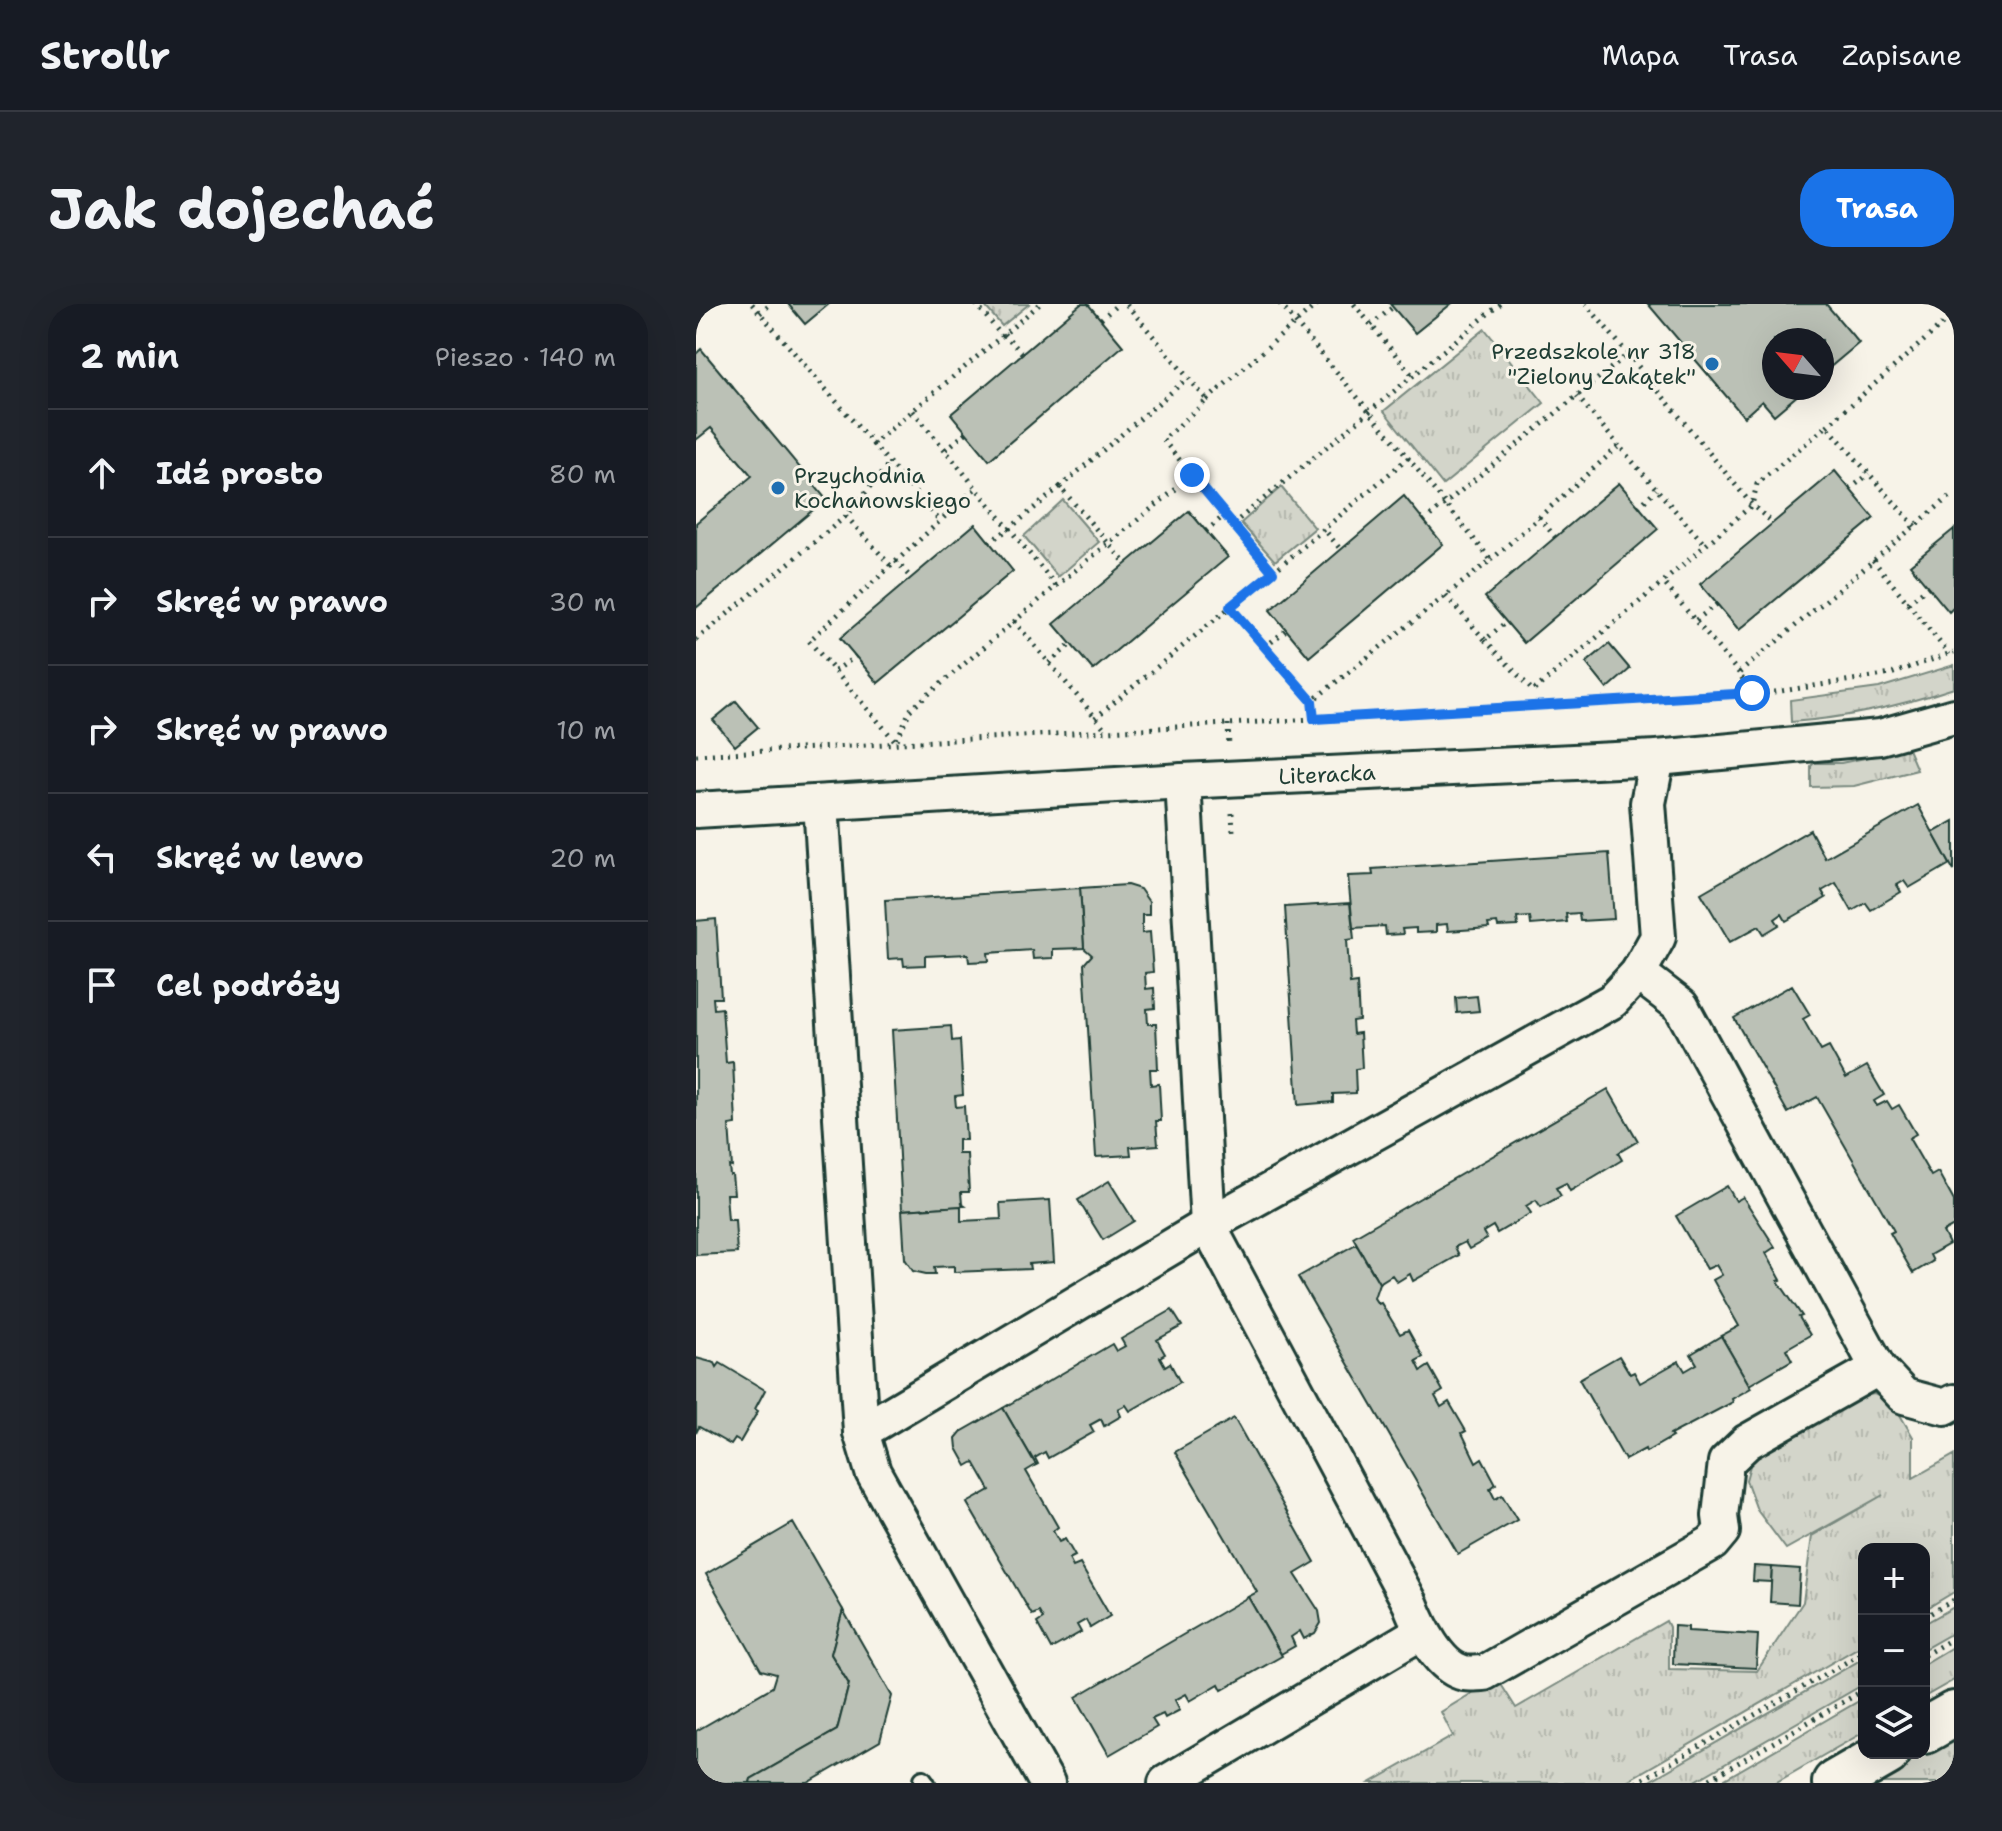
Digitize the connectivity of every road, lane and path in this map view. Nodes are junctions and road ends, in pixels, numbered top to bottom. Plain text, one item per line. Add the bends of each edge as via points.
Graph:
1 (752, 304) edge
2 (771, 304) edge
3 (976, 304) edge
4 (1040, 304) edge
5 (1118, 304) edge
6 (1126, 304) edge
7 (1280, 304) edge
8 (1317, 304) edge
9 (1354, 304) edge
10 (1500, 304) edge
11 (1586, 304) edge
12 (1393, 307) dead end
13 (760, 313) junction
14 (1954, 314) edge
15 (1101, 319) dead end
16 (1295, 323) junction
17 (1371, 325) junction
18 (1003, 335) junction
19 (1022, 353) dead end
20 (1628, 354) junction
21 (1413, 376) junction
22 (1188, 378) junction
23 (1577, 396) junction
24 (1207, 400) junction
25 (913, 411) junction
26 (1370, 411) junction
27 (1827, 426) junction
28 (966, 433) dead end
29 (873, 444) junction
30 (1619, 446) junction
31 (945, 450) junction
32 (1408, 458) junction
33 (889, 464) junction
34 (1869, 474) junction
35 (1192, 475) junction
36 (1060, 487) junction
37 (976, 488) junction
38 (1656, 489) junction
39 (1850, 489) dead end
40 (1954, 493) edge
41 (1445, 504) junction
42 (1752, 505) junction
43 (1639, 507) dead end
44 (1225, 515) junction
45 (846, 516) junction
46 (1539, 517) junction
47 (940, 521) junction
48 (1424, 521) dead end
49 (1773, 523) dead end
50 (1233, 524) junction
51 (1915, 526) junction
52 (1009, 529) junction
53 (1324, 529) junction
54 (1206, 531) dead end
55 (1555, 537) dead end
56 (989, 542) dead end
57 (1108, 543) junction
58 (1706, 546) junction
59 (1341, 550) dead end
60 (1491, 560) junction
61 (1873, 560) junction
62 (896, 561) junction
63 (1126, 564) dead end
64 (891, 566) junction
65 (1273, 572) junction
66 (911, 578) dead end
67 (1663, 582) junction
68 (1056, 586) junction
69 (1928, 587) dead end
70 (1446, 595) junction
71 (1908, 603) junction
72 (1717, 604) dead end
73 (1230, 607) junction
74 (1696, 620) junction
75 (1014, 621) junction
76 (1506, 622) dead end
77 (1286, 630) dead end
78 (696, 640) edge
79 (1485, 640) junction
80 (1071, 644) dead end
81 (1265, 647) junction
82 (1952, 653) edge
83 (856, 656) dead end
84 (1049, 663) junction
85 (835, 671) junction
86 (1739, 673) junction
87 (1533, 691) junction
88 (1752, 693) junction
89 (1312, 701) junction
90 (1533, 706) junction
91 (1954, 716) edge
92 (1095, 718) junction
93 (1314, 719) junction
94 (1106, 730) junction
95 (896, 742) junction
96 (696, 755) edge
97 (1657, 758) junction
98 (1183, 781) junction
99 (821, 803) junction
100 (696, 810) edge
101 (1638, 973) junction
102 (1208, 1225) junction
103 (1878, 1368) junction
104 (1954, 1402) edge
105 (861, 1432) junction
106 (1954, 1600) edge
107 (1928, 1615) edge
108 (1421, 1632) junction
109 (1954, 1638) edge
110 (1930, 1652) edge
111 (1858, 1655) edge
112 (1858, 1693) edge
113 (1954, 1714) edge
114 (1930, 1728) edge
115 (1877, 1759) edge
116 (1047, 1783) edge
117 (1166, 1783) edge
118 (1636, 1783) edge
119 (1703, 1783) edge
120 (1835, 1783) edge

1 - 13 path
2 - 13 path
3 - 18 path
4 - 18 path
5 - 15 path
6 - 22 path
7 - 16 path
8 - 16 path
9 - 17 path
10 - 21 path
11 - 20 path
12 - 17 path
13 - 29 path
14 - 27 path
16 - 24 path
16 - 26 path
17 - 21 path
18 - 19 path
18 - 25 path
20 - 23 path
20 - 42 path
21 - 26 path
22 - 24 path
22 - 36 path
23 - 30 path
23 - 41 path
24 - 35 path via 1163,440
25 - 29 path
25 - 31 path
26 - 32 path
26 - 50 path
27 - 34 path
27 - 42 path via 1757,484
28 - 31 path
29 - 33 path
30 - 38 path
30 - 46 path
31 - 37 path
32 - 41 path
32 - 53 path
33 - 45 path
33 - 47 path
34 - 39 path
34 - 51 path
35 - 44 path
35 - 57 path
36 - 52 path
36 - 57 path
37 - 47 path
37 - 52 path
38 - 43 path
38 - 58 path
40 - 51 path
41 - 48 path
41 - 60 path
42 - 49 path
42 - 58 path
44 - 50 path
44 - 54 path
45 - 64 path
45 - 78 path
46 - 55 path
46 - 60 path
47 - 62 path
50 - 65 path
51 - 61 path
52 - 56 path
52 - 68 path
53 - 59 path
53 - 65 path
57 - 63 path
57 - 68 path
58 - 67 path
60 - 70 path
61 - 71 path
61 - 86 path
62 - 64 path
62 - 66 path
64 - 85 path via 809,641
65 - 73 path
67 - 74 path
67 - 87 path
68 - 75 path
69 - 71 path
70 - 79 path
70 - 89 path
71 - 82 path
72 - 74 path
73 - 81 path
73 - 92 path
74 - 86 path
75 - 84 path
75 - 95 path via 910,710
76 - 79 path
77 - 81 path
79 - 87 path
80 - 84 path
81 - 89 path
82 - 88 path via 1891,674
83 - 85 path
84 - 92 path
85 - 95 path
86 - 88 path
87 - 90 path
88 - 90 path
89 - 93 path
90 - 93 path
91 - 97 street, Literacka via 1880,737
92 - 94 path
93 - 94 path
94 - 95 path
95 - 96 path
97 - 98 street, Literacka
97 - 101 street via 1648,803 1658,937
98 - 99 street, Literacka
98 - 102 street
99 - 100 street, Literacka
99 - 105 street
101 - 102 street via 1612,1001
101 - 103 street via 1681,1006
102 - 105 street
102 - 108 street
103 - 104 street via 1904,1396 1945,1407
103 - 108 street via 1747,1442 1726,1462 1722,1531 1712,1543 1484,1673 1464,1673 1447,1663
105 - 116 street via 873,1472
106 - 107 path
108 - 117 street
109 - 110 path
111 - 118 path
112 - 119 path
113 - 114 main road
115 - 120 main road

